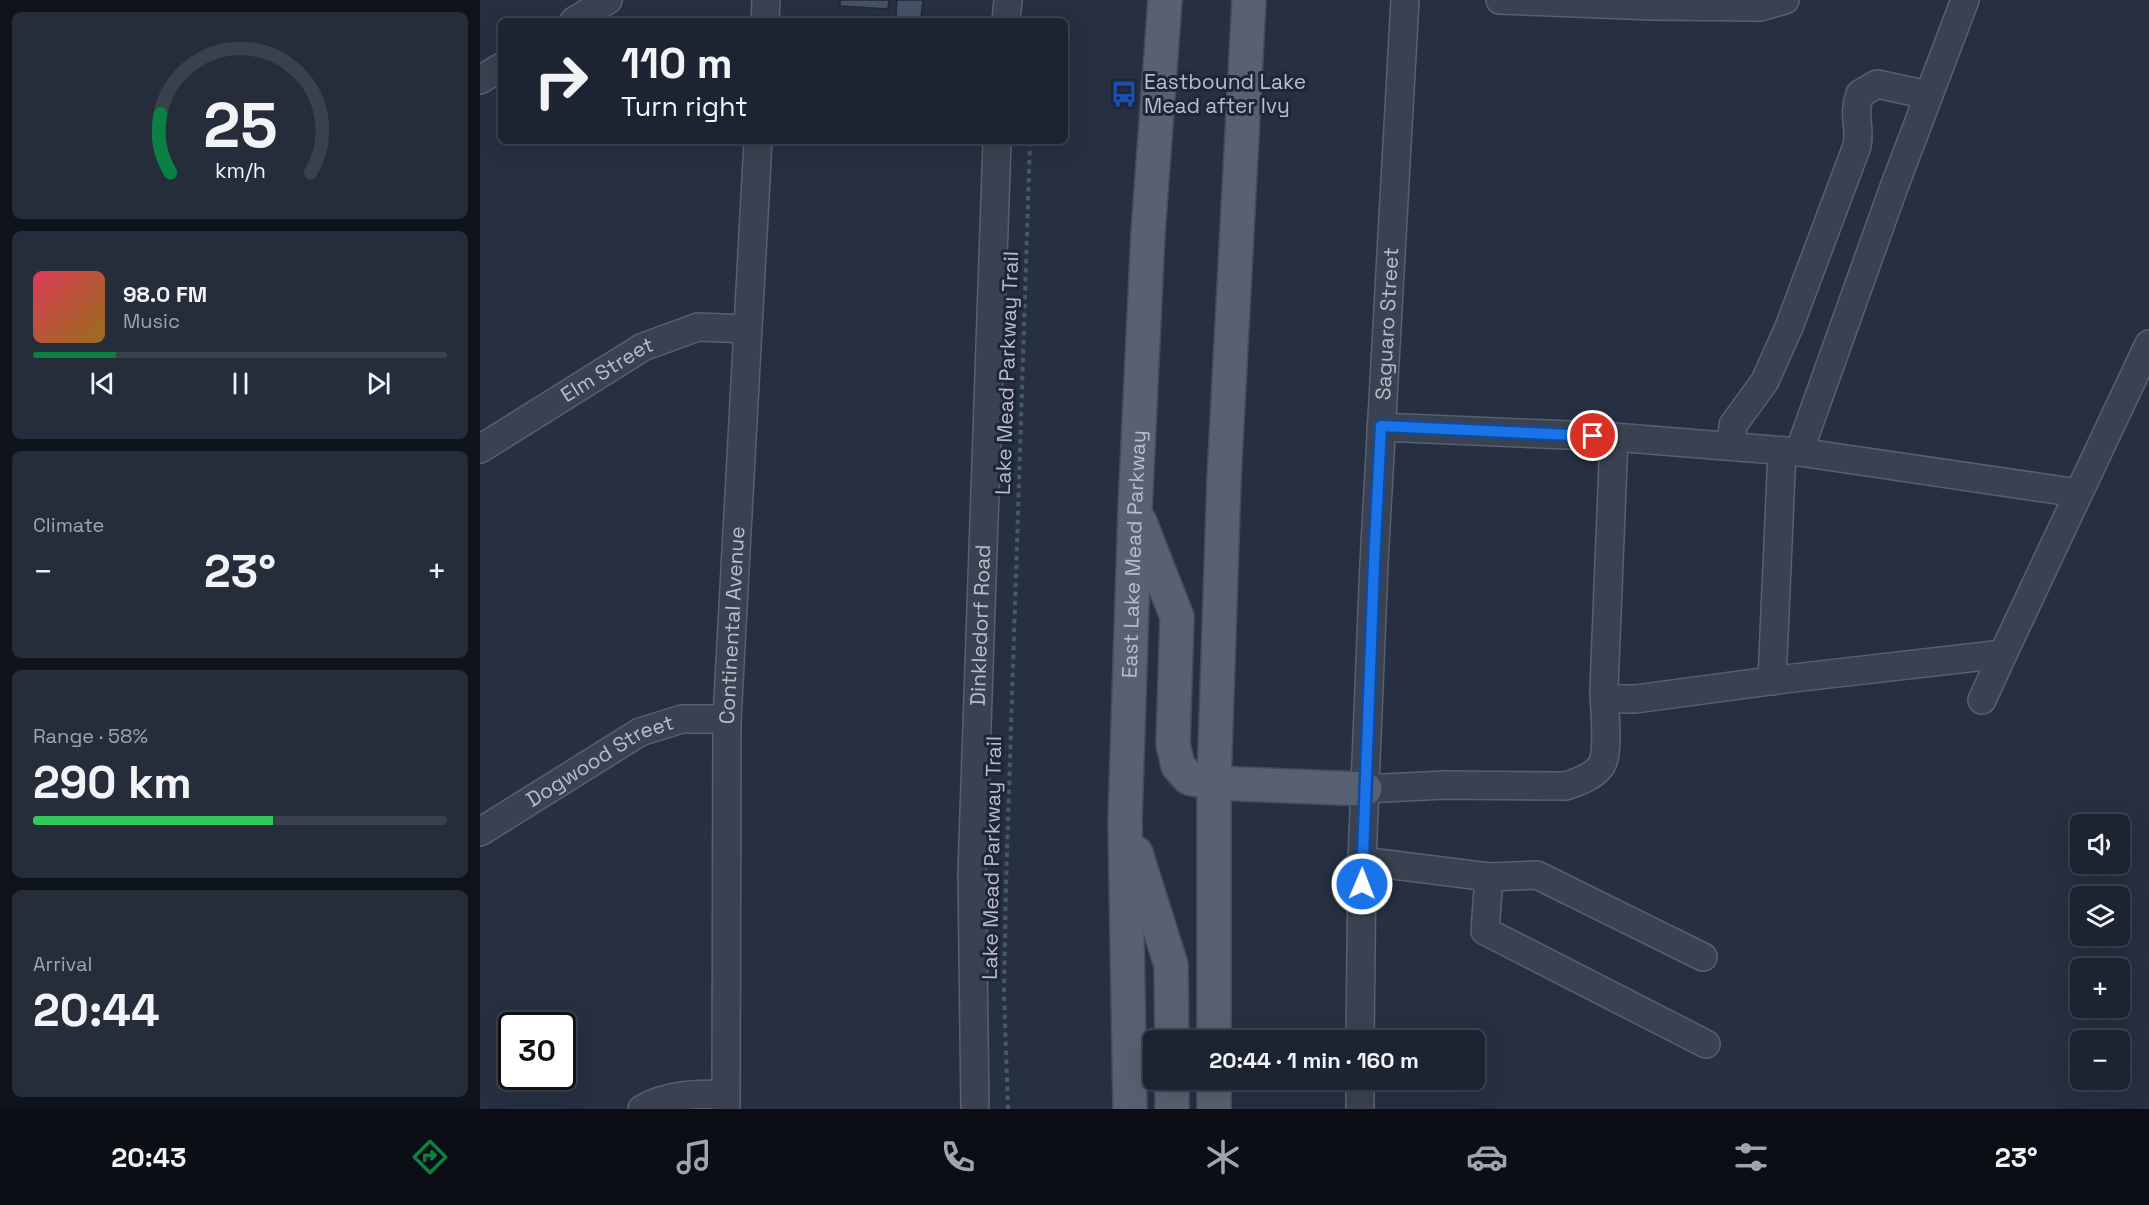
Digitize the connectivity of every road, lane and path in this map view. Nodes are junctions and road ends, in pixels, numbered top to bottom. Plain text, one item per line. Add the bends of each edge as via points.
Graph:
1 (608, 0) edge
2 (766, 0) edge
3 (1008, 0) edge
4 (1165, 0) edge
5 (1249, 0) edge
6 (1405, 0) edge
7 (1500, 0) edge
8 (1785, 0) edge
9 (1965, 0) edge
10 (579, 18) edge
11 (765, 18) edge
12 (1006, 18) edge
13 (498, 69) edge
14 (480, 80) edge
15 (1928, 95) junction
16 (758, 144) edge
17 (996, 144) edge
18 (1030, 144) edge
19 (748, 329) junction
20 (2149, 344) edge
21 (1381, 426) junction
22 (1614, 437) junction
23 (1731, 446) junction
24 (480, 449) edge
25 (1791, 452) junction
26 (2078, 493) junction
27 (1135, 510) junction
28 (2003, 654) junction
29 (1772, 681) junction
30 (1604, 699) junction
31 (1982, 700) dead end
32 (728, 718) junction
33 (1214, 783) junction
34 (1365, 789) junction
35 (1125, 820) junction
36 (480, 832) edge
37 (1362, 861) junction
38 (1489, 877) junction
39 (1703, 957) dead end
40 (1172, 1030) edge
41 (1214, 1030) edge
42 (1360, 1030) edge
43 (1706, 1044) dead end
44 (1172, 1090) edge
45 (1214, 1090) edge
46 (1360, 1090) edge
47 (725, 1102) edge
48 (642, 1109) edge
49 (975, 1109) edge
50 (1008, 1109) edge
51 (1130, 1109) edge
52 (1172, 1109) edge
53 (1214, 1109) edge
54 (1360, 1109) edge

1 - 10 street
2 - 11 street
3 - 12 street
4 - 27 main road, East Lake Mead Parkway via 1148,233
5 - 33 main road via 1224,479
6 - 21 street, Saguaro Street
7 - 8 street via 1748,7
9 - 15 street
13 - 14 street
15 - 23 street via 1877,84 1860,94 1855,120 1857,147 1789,327 1765,381 1733,425
15 - 25 street
16 - 19 street, Continental Avenue
17 - 49 street, Dinkledorf Road via 972,872
18 - 50 path, Lake Mead Parkway Trail via 1006,884
19 - 24 street, Elm Street via 698,327 643,347
19 - 32 street, Continental Avenue
20 - 26 street
21 - 22 street
21 - 34 street, Saguaro Street
22 - 23 street
22 - 30 street
23 - 25 street
25 - 26 street
25 - 29 street
26 - 28 street
27 - 33 main road via 1177,616 1173,744 1178,766 1189,778
27 - 35 main road, East Lake Mead Parkway
28 - 29 street
28 - 31 street
29 - 30 street via 1635,699
30 - 34 street via 1603,763 1580,781 1556,787 1444,785
32 - 36 street, Dogwood Street via 682,719 640,732
32 - 47 street, Continental Avenue
33 - 34 main road
33 - 41 main road
34 - 37 street, Saguaro Street
35 - 40 main road via 1171,965
35 - 51 main road, East Lake Mead Parkway
37 - 38 street
37 - 42 street, Saguaro Street
38 - 39 street via 1537,875
38 - 43 street via 1485,931
44 - 52 main road
45 - 53 main road
46 - 54 street
47 - 48 street via 686,1094

